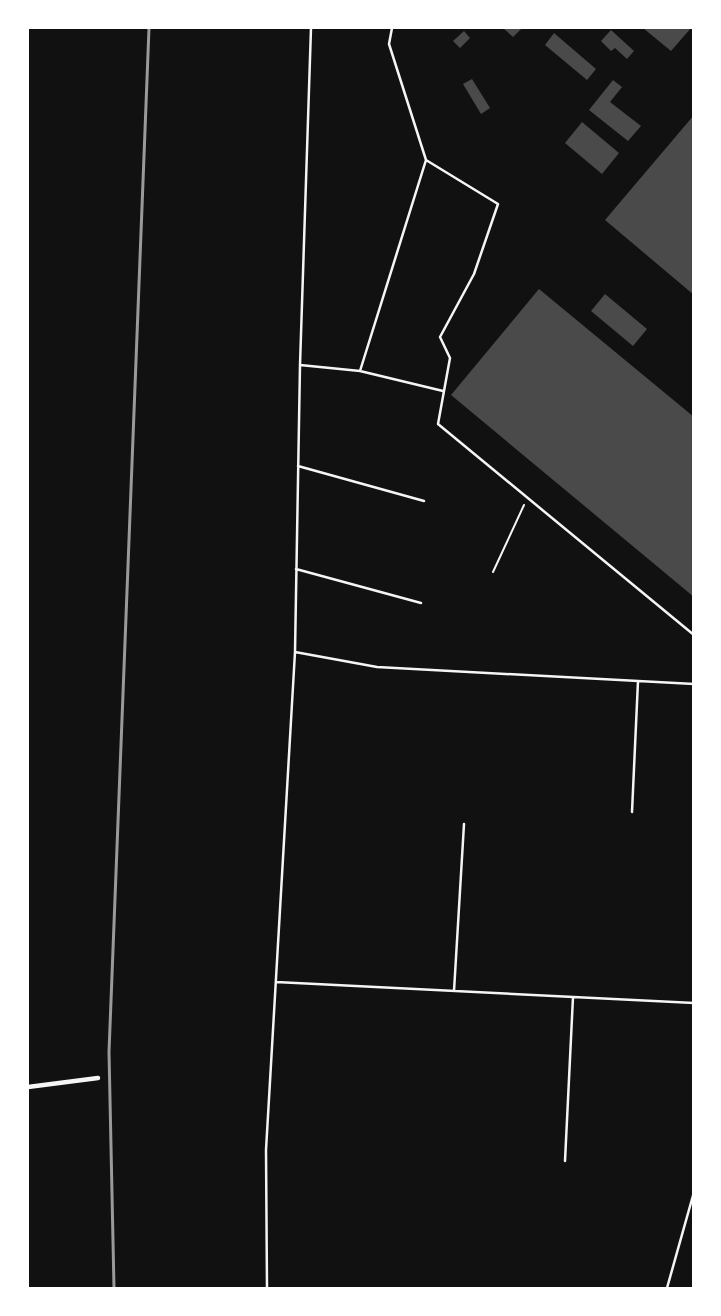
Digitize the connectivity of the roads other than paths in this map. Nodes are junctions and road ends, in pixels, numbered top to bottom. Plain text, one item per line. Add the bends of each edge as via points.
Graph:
1 (311, 28) edge
2 (392, 28) edge
3 (426, 160) junction
4 (300, 365) junction
5 (360, 371) junction
6 (443, 392) junction
7 (298, 466) junction
8 (424, 502) dead end
9 (296, 570) junction
10 (421, 603) dead end
11 (694, 635) edge
12 (294, 652) junction
13 (638, 681) junction
14 (694, 684) edge
15 (632, 812) dead end
16 (464, 824) dead end
17 (275, 982) junction
18 (454, 991) junction
19 (573, 997) junction
20 (694, 1003) edge
21 (98, 1078) dead end
22 (28, 1087) edge
23 (565, 1162) dead end
24 (694, 1192) edge
25 (267, 1288) edge
26 (667, 1288) edge

1 - 4 lane
2 - 3 lane via 389,44
3 - 5 lane
3 - 6 lane via 498,204 474,274 440,337 450,358
4 - 5 lane
4 - 7 lane
5 - 6 lane
6 - 11 lane via 438,424
7 - 8 lane
7 - 9 lane
9 - 10 lane
9 - 12 lane
12 - 13 lane via 377,667
12 - 17 lane
13 - 14 lane
13 - 15 lane
16 - 18 lane
17 - 18 lane
17 - 25 lane via 266,1150
18 - 19 lane
19 - 20 lane
19 - 23 lane
21 - 22 street
24 - 26 lane

